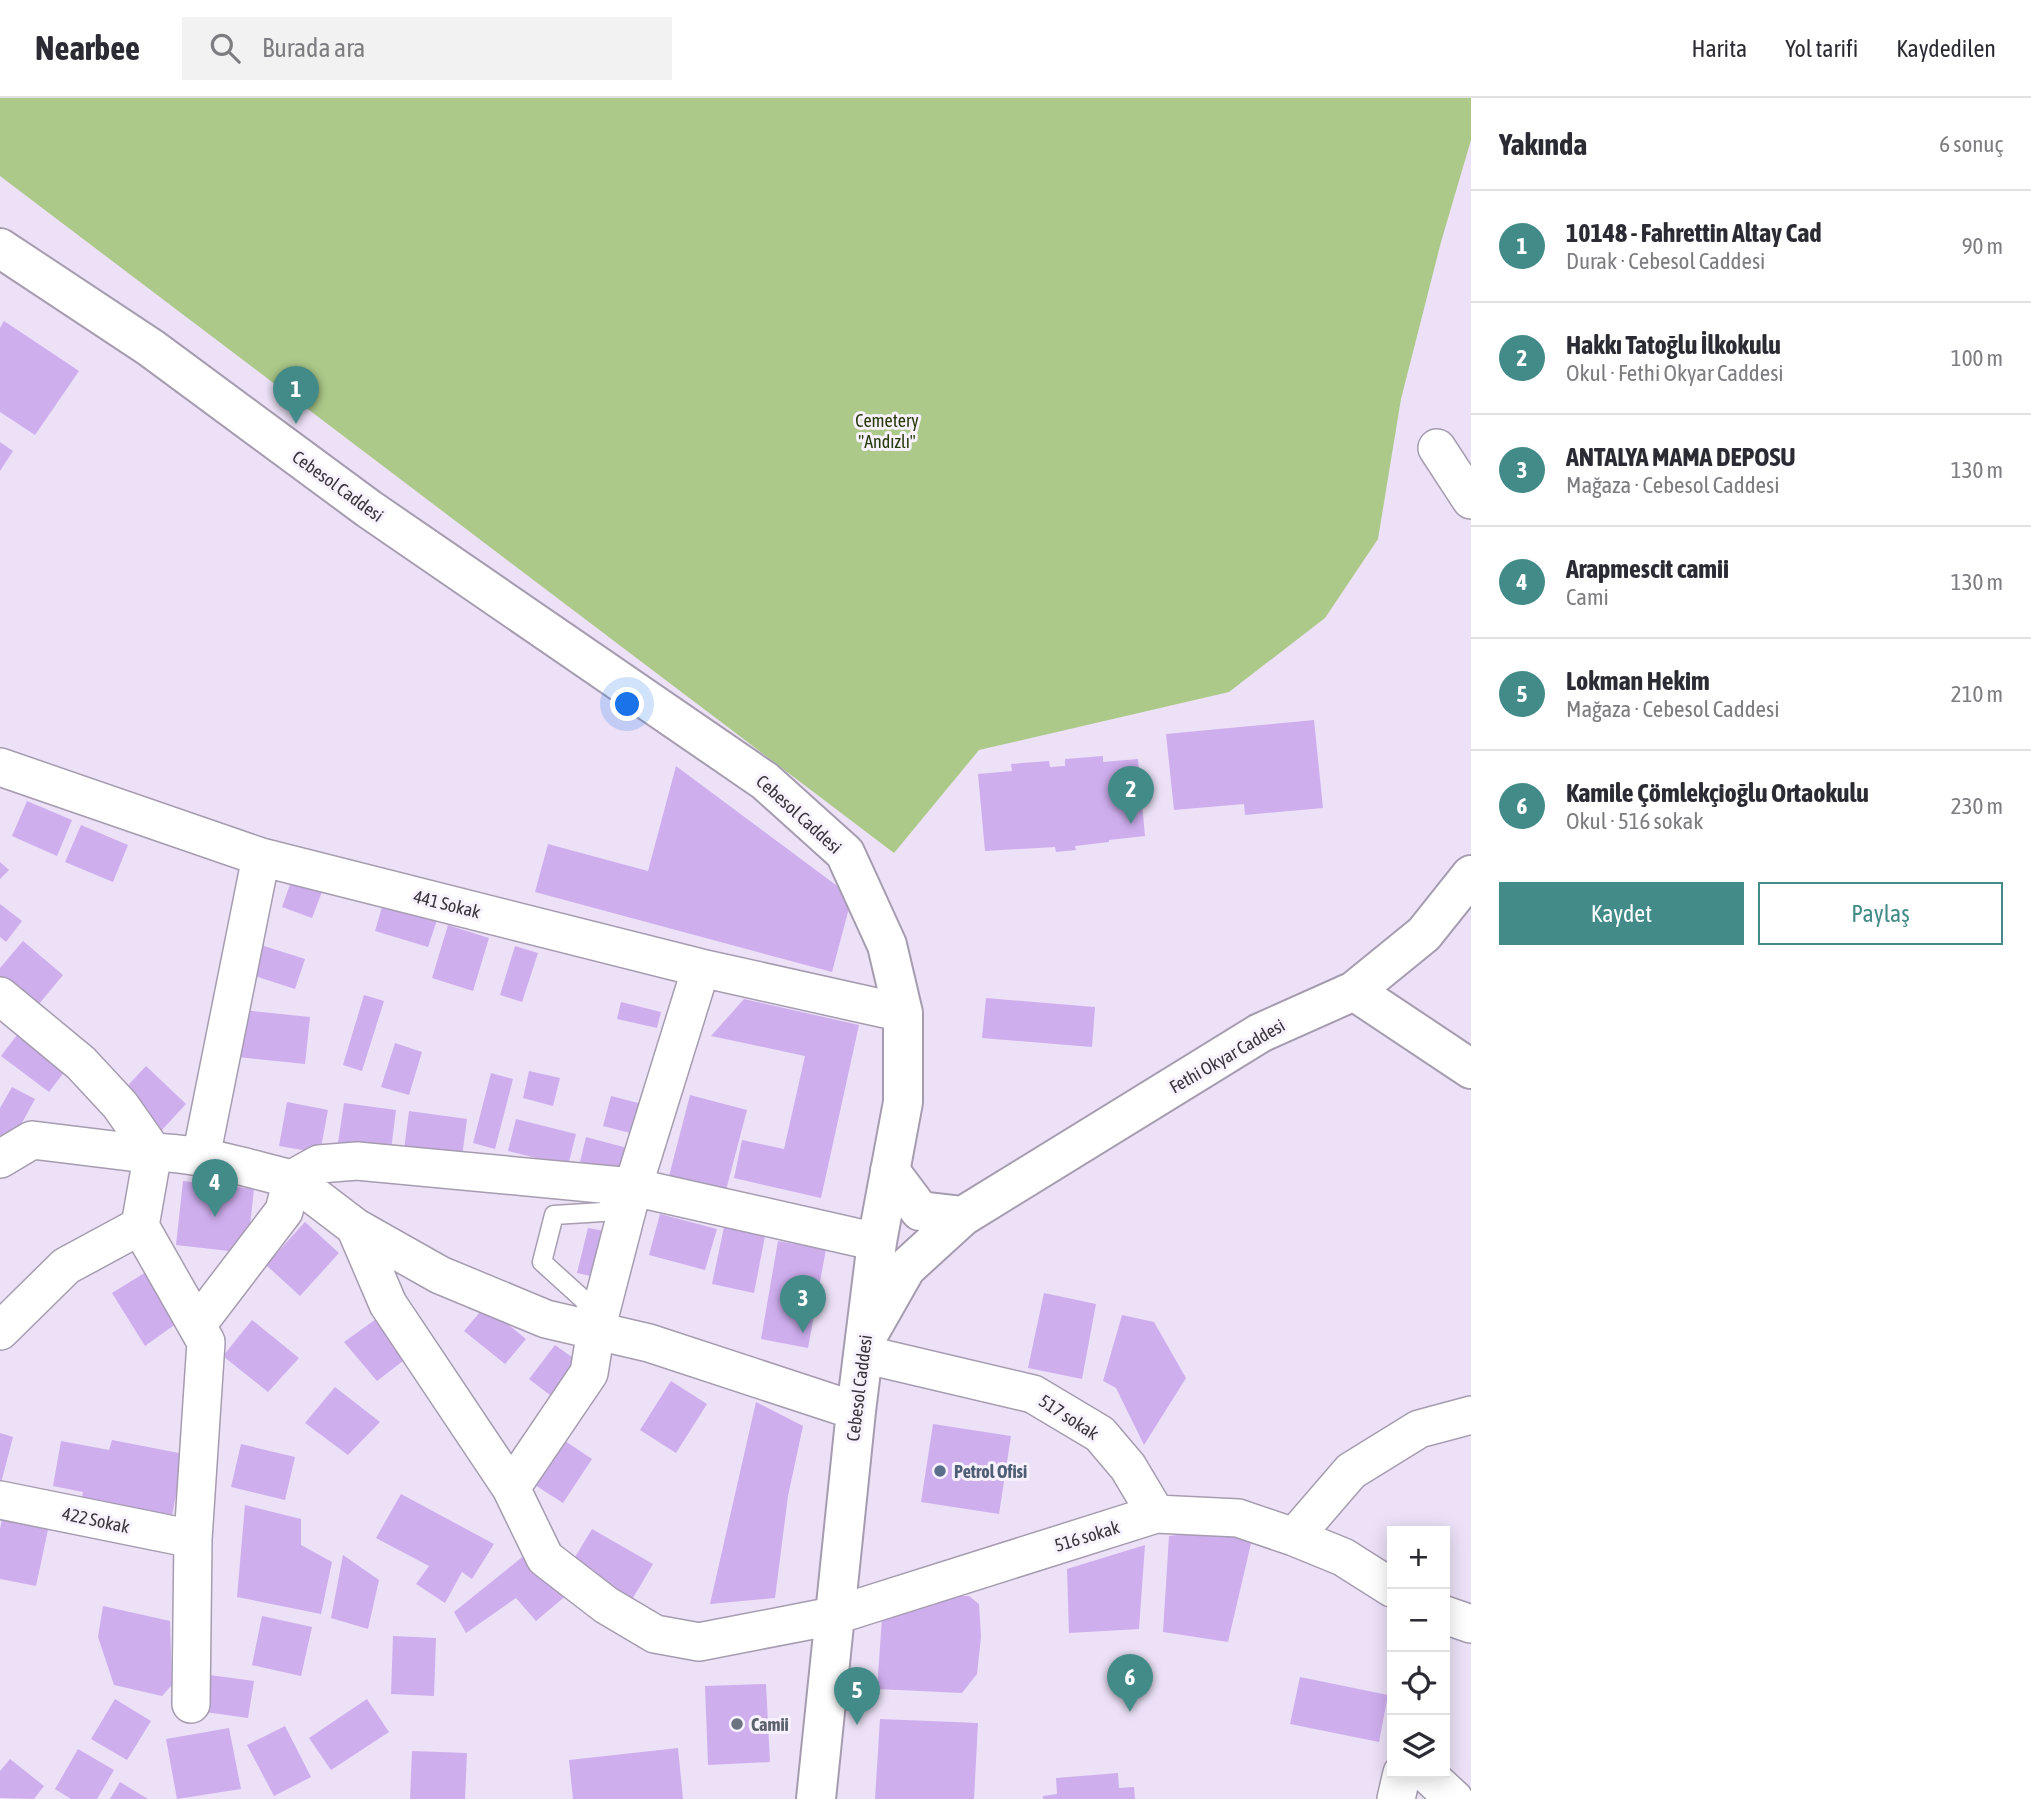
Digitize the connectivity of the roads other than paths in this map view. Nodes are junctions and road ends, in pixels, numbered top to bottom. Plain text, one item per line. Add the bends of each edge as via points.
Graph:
1 (0, 248) edge
2 (1437, 448) dead end
3 (1471, 500) edge
4 (0, 767) edge
5 (261, 857) junction
6 (1471, 875) edge
7 (701, 968) junction
8 (1354, 991) junction
9 (0, 996) edge
10 (903, 1013) junction
11 (1471, 1069) edge
12 (153, 1152) junction
13 (201, 1157) junction
14 (0, 1159) edge
15 (890, 1171) junction
16 (292, 1179) junction
17 (633, 1187) junction
18 (964, 1216) junction
19 (140, 1226) junction
20 (355, 1227) junction
21 (877, 1242) junction
22 (197, 1325) junction
23 (596, 1330) junction
24 (0, 1331) edge
25 (864, 1347) junction
26 (856, 1411) junction
27 (1471, 1415) edge
28 (511, 1488) junction
29 (0, 1500) edge
30 (1156, 1514) junction
31 (1294, 1537) junction
32 (193, 1539) junction
33 (1387, 1585) edge
34 (833, 1616) junction
35 (1450, 1617) edge
36 (1471, 1624) edge
37 (191, 1704) dead end
38 (1401, 1778) edge
39 (1431, 1778) edge
40 (816, 1799) edge
41 (1396, 1799) edge
42 (1454, 1799) edge

1 - 10 main road, Cebesol Caddesi via 151,348 369,509 765,781 845,853 887,945
2 - 3 street
4 - 5 street, 441 Sokak
5 - 7 street, 441 Sokak
5 - 13 street
6 - 8 main road, Fethi Okyar Caddesi via 1424,934
7 - 10 street, 441 Sokak
7 - 17 street
8 - 11 main road
8 - 18 main road, Fethi Okyar Caddesi via 1260,1033
9 - 12 street via 82,1063 120,1105
10 - 15 main road, Cebesol Caddesi via 903,1102
12 - 13 street
12 - 14 street via 32,1139
12 - 19 street
13 - 16 street
15 - 18 main road via 920,1211
15 - 21 main road, Cebesol Caddesi
16 - 17 street via 319,1164 357,1161
16 - 20 street
16 - 22 street via 284,1211
17 - 21 street
17 - 23 street
17 - 23 lane via 603,1212 554,1215 548,1238 542,1262 584,1300
18 - 25 main road, Fethi Okyar Caddesi via 906,1268
19 - 22 street
19 - 24 street via 66,1266
20 - 23 street via 440,1275 546,1319
20 - 28 street, 516 sokak via 388,1304
21 - 25 main road, Cebesol Caddesi
22 - 32 street via 206,1342
23 - 26 street
23 - 28 street via 589,1373
25 - 26 main road, Cebesol Caddesi
25 - 30 street, 517 sokak via 1033,1394 1100,1434 1128,1467
26 - 34 main road, Cebesol Caddesi
27 - 31 street via 1419,1429 1351,1471
28 - 34 street, 516 sokak via 545,1558 606,1605 655,1634 699,1642
29 - 32 street, 422 Sokak
30 - 31 street, 516 sokak via 1238,1518
30 - 34 street, 516 sokak
31 - 33 street, 516 sokak via 1343,1557
32 - 37 street
34 - 40 main road, Cebesol Caddesi
35 - 36 street
38 - 41 street
39 - 42 street

